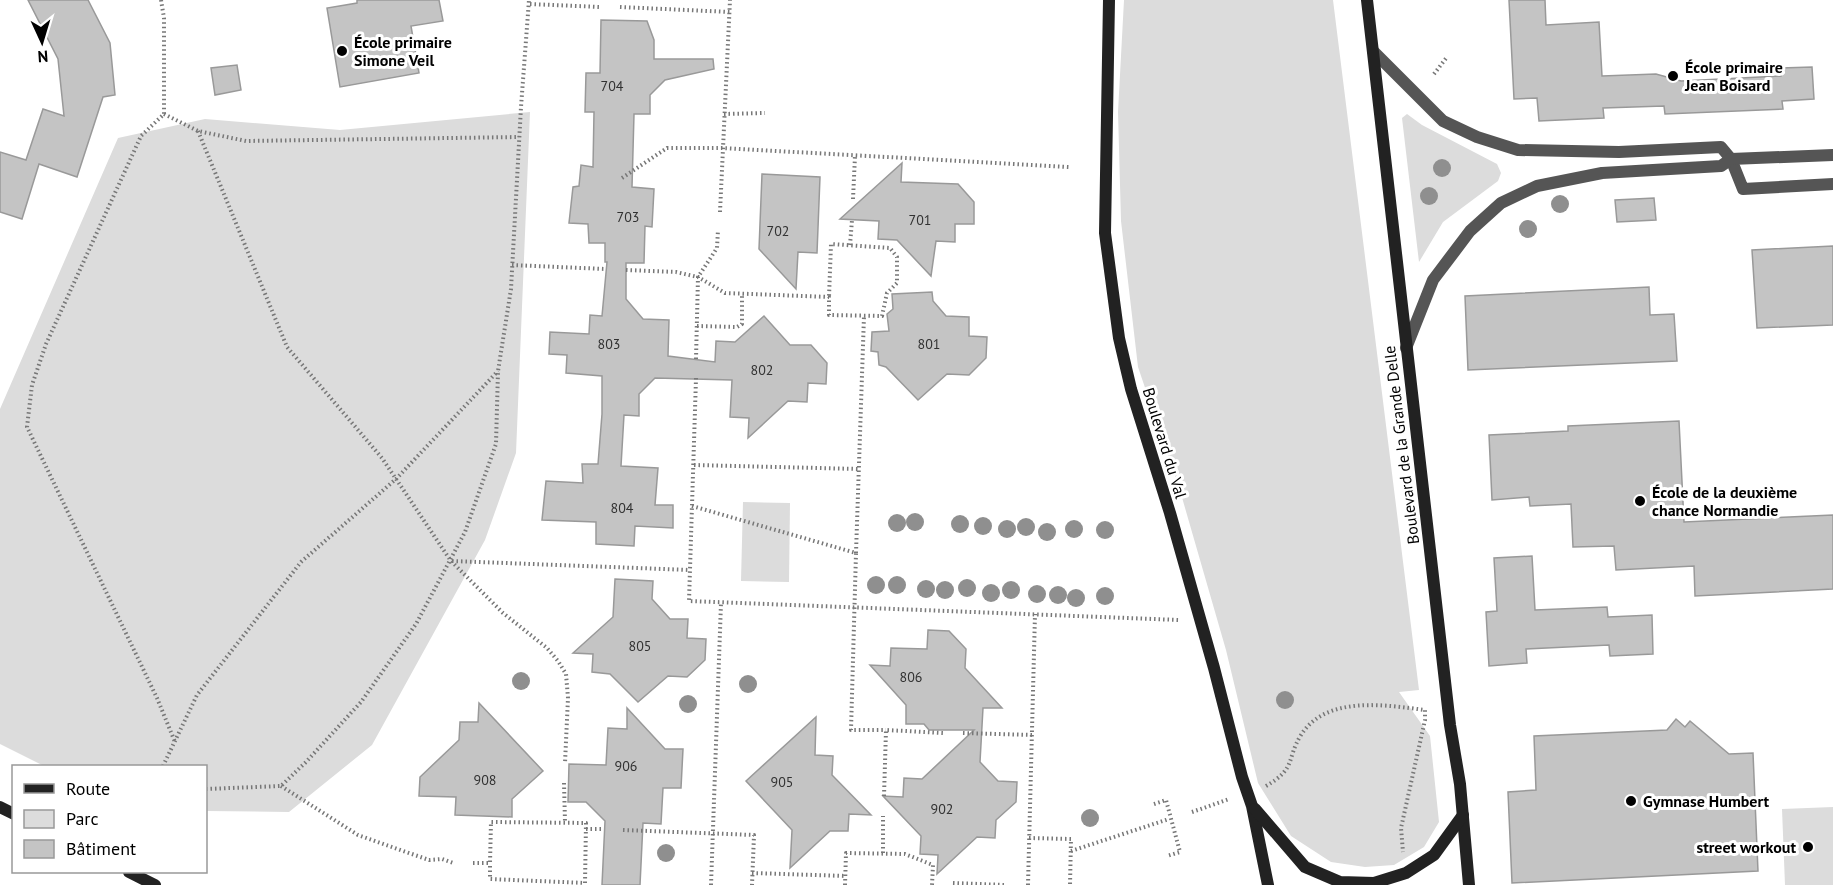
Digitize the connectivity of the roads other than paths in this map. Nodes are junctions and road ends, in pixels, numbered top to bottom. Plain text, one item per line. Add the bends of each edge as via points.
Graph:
1 (1109, 0) edge
2 (1367, 0) edge
3 (1373, 51) junction
4 (1833, 155) edge
5 (1731, 159) junction
6 (1833, 184) edge
7 (1406, 348) junction
8 (1252, 806) junction
9 (1463, 815) junction
10 (131, 873) edge
11 (155, 885) edge
12 (1268, 885) edge
13 (1469, 885) edge

1 - 8 street, Boulevard du Val via 1105,233 1119,338
2 - 3 street, Boulevard de la Grande Delle
3 - 5 street via 1443,121 1518,150 1619,152 1721,147
3 - 7 street, Boulevard de la Grande Delle
4 - 5 street
5 - 6 street via 1743,189
5 - 7 street via 1721,166 1602,173 1537,186 1501,203 1470,231 1433,280
7 - 9 street, Boulevard de la Grande Delle
8 - 9 street via 1305,867 1340,882 1374,883 1406,873 1434,855
8 - 12 street, Boulevard du Val
9 - 13 street, Boulevard de la Grande Delle
10 - 11 street

